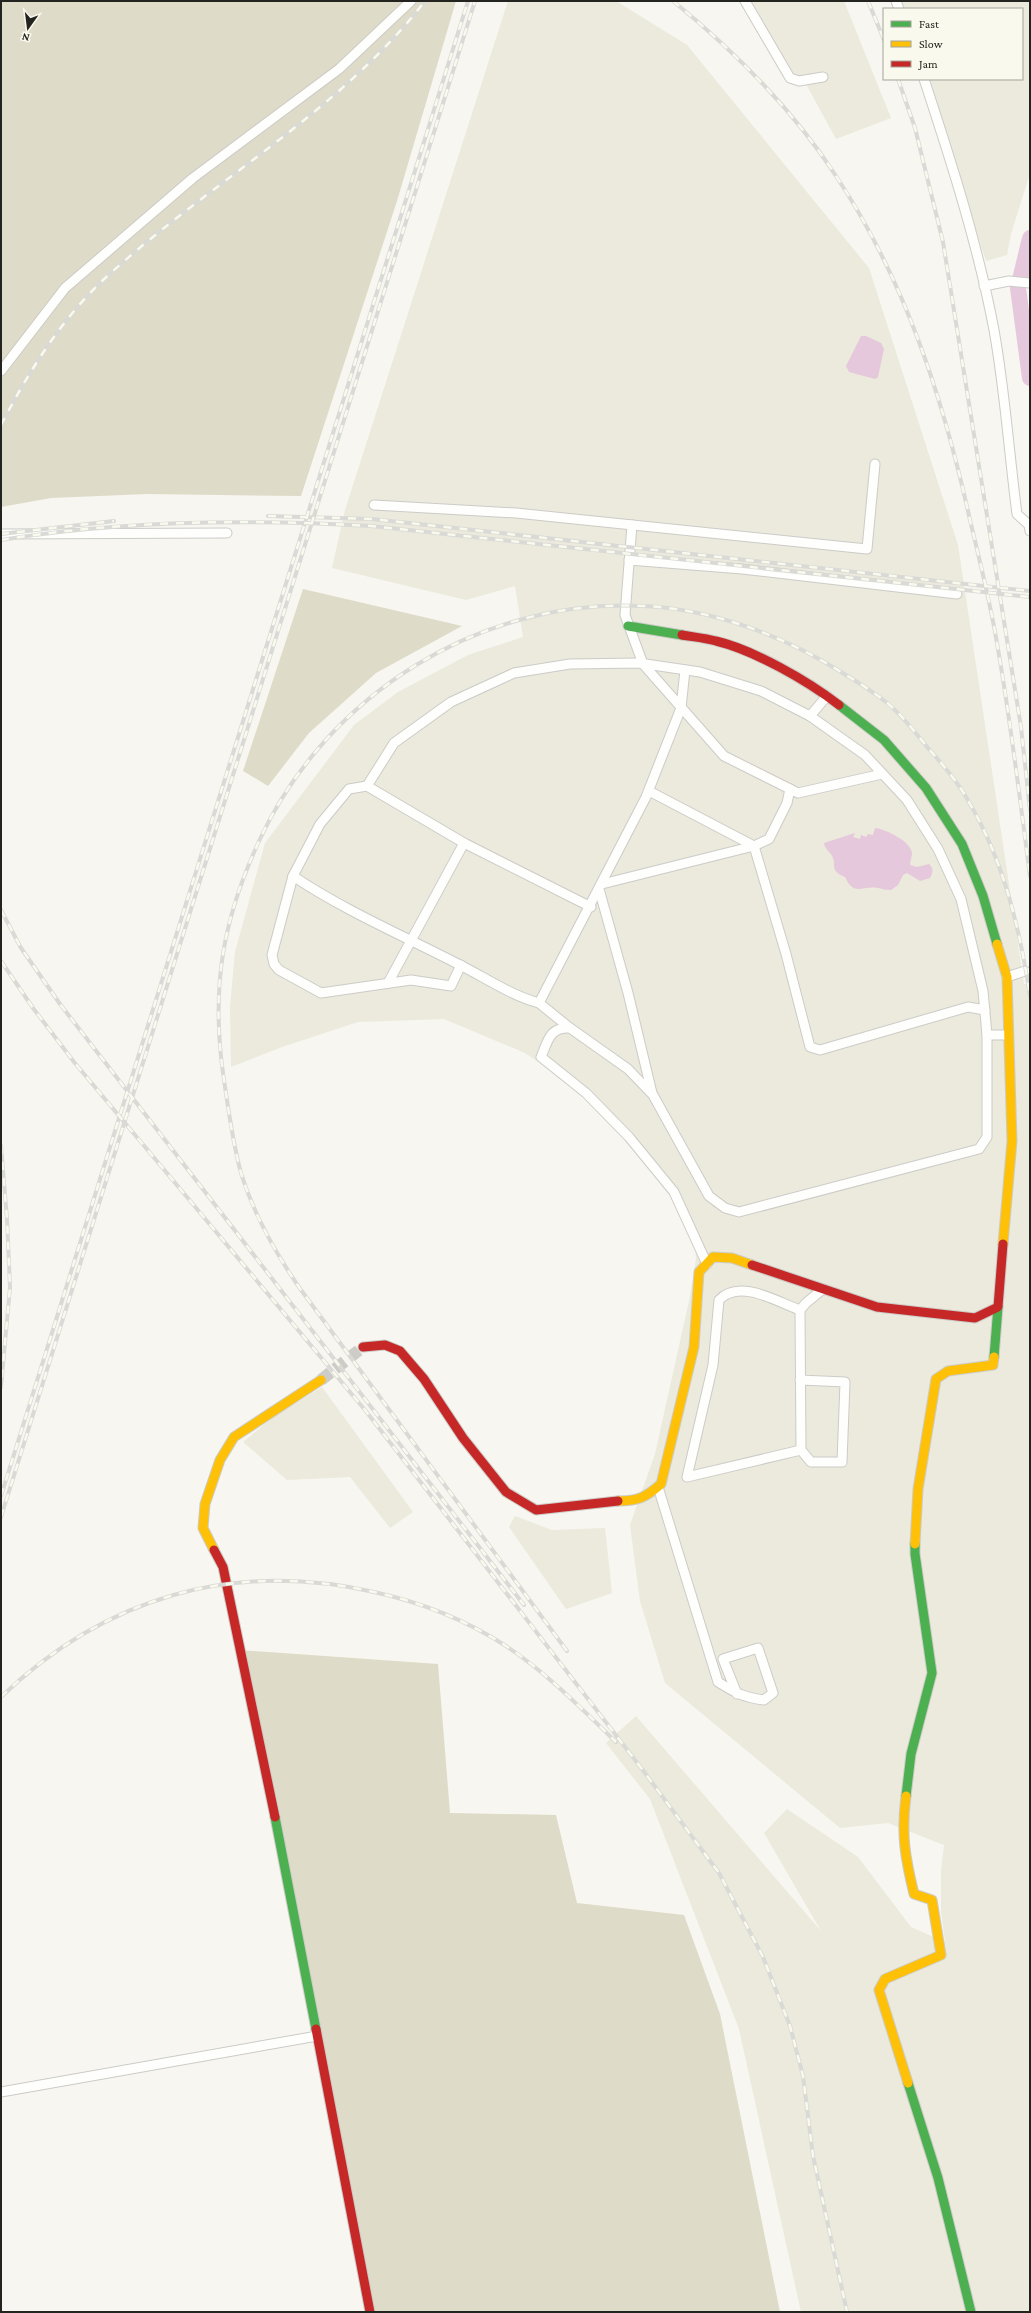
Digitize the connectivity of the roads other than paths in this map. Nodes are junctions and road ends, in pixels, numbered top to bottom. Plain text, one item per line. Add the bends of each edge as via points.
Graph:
1 (410, 1) edge
2 (745, 1) edge
3 (823, 77) dead end
4 (924, 80) edge
5 (1030, 283) edge
6 (984, 286) junction
7 (1, 371) edge
8 (875, 464) dead end
9 (374, 505) dead end
10 (632, 525) junction
11 (1030, 531) edge
12 (227, 533) dead end
13 (1, 534) edge
14 (629, 560) junction
15 (958, 594) dead end
16 (628, 626) junction
17 (643, 664) junction
18 (685, 670) junction
19 (827, 696) junction
20 (680, 708) junction
21 (810, 716) junction
22 (882, 774) junction
23 (367, 786) junction
24 (790, 789) junction
25 (649, 791) junction
26 (464, 843) junction
27 (754, 846) junction
28 (293, 876) junction
29 (601, 887) junction
30 (591, 907) junction
31 (412, 941) junction
32 (461, 965) junction
33 (1025, 971) dead end
34 (1007, 977) junction
35 (388, 983) junction
36 (539, 1003) junction
37 (985, 1010) junction
38 (570, 1028) junction
39 (987, 1035) junction
40 (1008, 1035) junction
41 (653, 1095) junction
42 (707, 1264) junction
43 (823, 1290) junction
44 (998, 1307) junction
45 (800, 1310) junction
46 (363, 1347) tunnel mouth
47 (321, 1380) tunnel mouth
48 (800, 1380) junction
49 (801, 1450) junction
50 (658, 1487) junction
51 (737, 1694) junction
52 (317, 2036) junction
53 (1, 2092) edge
54 (370, 2312) edge
55 (971, 2312) edge

1 - 7 street via 339,69 193,178 65,288
2 - 3 street via 790,78 799,81
4 - 6 street via 952,163
5 - 6 street via 1009,281
6 - 11 street via 994,331 1017,514 1028,525
8 - 10 street via 867,549
9 - 10 street via 516,513
10 - 14 street
12 - 13 street via 9,536
14 - 15 street via 742,569
14 - 16 street via 625,615
16 - 17 street
16 - 19 street via 717,641 761,658
17 - 18 street
17 - 20 street
17 - 23 street via 570,664 514,673 451,702 394,742
18 - 20 street
18 - 21 street via 700,672 761,691
19 - 21 street
19 - 34 street via 884,740 934,800 962,844 983,896
20 - 24 street via 724,756
20 - 25 street
21 - 22 street via 865,755
22 - 24 street via 798,793
22 - 37 street via 907,800 938,849 961,899 983,991
23 - 26 street
23 - 28 street via 349,789 320,824
24 - 27 street via 788,803 769,839
25 - 27 street
25 - 29 street
26 - 30 street
26 - 31 street
27 - 29 street
27 - 37 street via 810,1047 820,1050 968,1007
28 - 31 street via 318,893
28 - 35 street via 272,955 279,970 321,993
29 - 30 street
29 - 41 street
30 - 36 street
31 - 32 street
31 - 35 street
32 - 35 street via 451,986 411,980
32 - 36 street via 520,998
33 - 34 street
34 - 40 street
36 - 38 street
37 - 39 street
38 - 41 street via 628,1069
38 - 42 street via 560,1028 553,1032 541,1057 586,1093 629,1137 674,1192
39 - 40 street
39 - 41 street via 987,1137 979,1148 739,1212 725,1208 709,1196
40 - 44 street via 1012,1141
42 - 43 street via 713,1257 732,1258
42 - 50 street via 699,1272 694,1347 675,1432
43 - 44 street via 877,1307 975,1318
43 - 45 street via 806,1302
44 - 55 street via 993,1365 948,1372 936,1379 918,1489 915,1554 932,1673 911,1754 902,1824 906,1860 914,1894 932,1900 941,1954 885,1979 879,1990 938,2178
45 - 48 street
45 - 49 street via 752,1292 736,1290 725,1294 720,1300 713,1365 687,1477
46 - 50 street via 386,1345 400,1351 424,1379 463,1438 506,1492 536,1510 631,1502 646,1497
47 - 52 street via 234,1437 220,1460 212,1481 205,1504 202,1528 224,1567 227,1593 260,1738
48 - 49 street
48 - 49 street via 845,1382 842,1462 811,1462
50 - 51 street via 718,1682
51 - 51 street via 764,1700 774,1693 758,1648 723,1660
52 - 53 street
52 - 54 street

